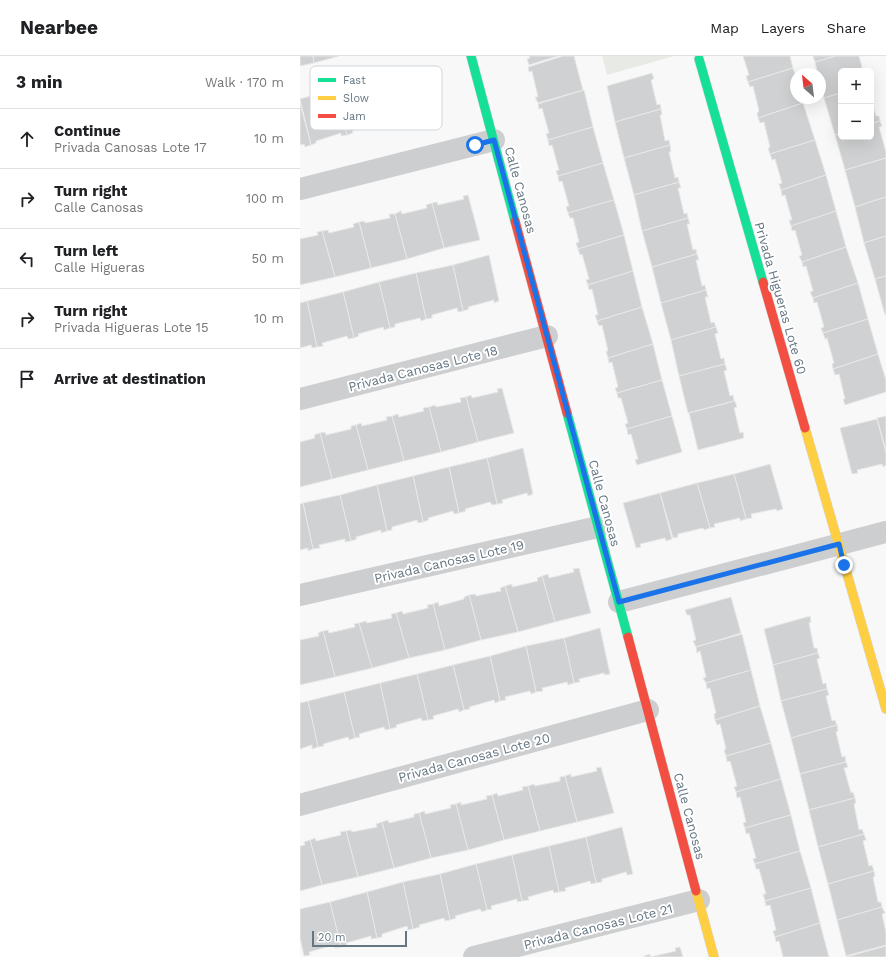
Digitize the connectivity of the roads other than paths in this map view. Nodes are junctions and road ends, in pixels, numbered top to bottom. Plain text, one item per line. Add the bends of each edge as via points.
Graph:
1 (472, 56) edge
2 (698, 59) dead end
3 (494, 140) junction
4 (300, 189) edge
5 (547, 336) junction
6 (300, 399) edge
7 (598, 527) junction
8 (886, 532) edge
9 (839, 544) junction
10 (300, 595) edge
11 (619, 602) junction
12 (886, 709) edge
13 (648, 710) junction
14 (300, 805) edge
15 (699, 900) junction
16 (474, 957) edge
17 (714, 957) edge

1 - 3 street, Calle Canosas
2 - 9 street, Privada Higueras Lote 60
3 - 4 street
3 - 5 street, Calle Canosas
5 - 6 street, Privada Canosas Lote 18
5 - 7 street, Calle Canosas
7 - 10 street, Privada Canosas Lote 19
7 - 11 street, Calle Canosas
8 - 9 street
9 - 11 street
9 - 12 street, Privada Higueras Lote 60
11 - 13 street, Calle Canosas
13 - 14 street, Privada Canosas Lote 20
13 - 15 street, Calle Canosas
15 - 16 street, Privada Canosas Lote 21
15 - 17 street, Calle Canosas

